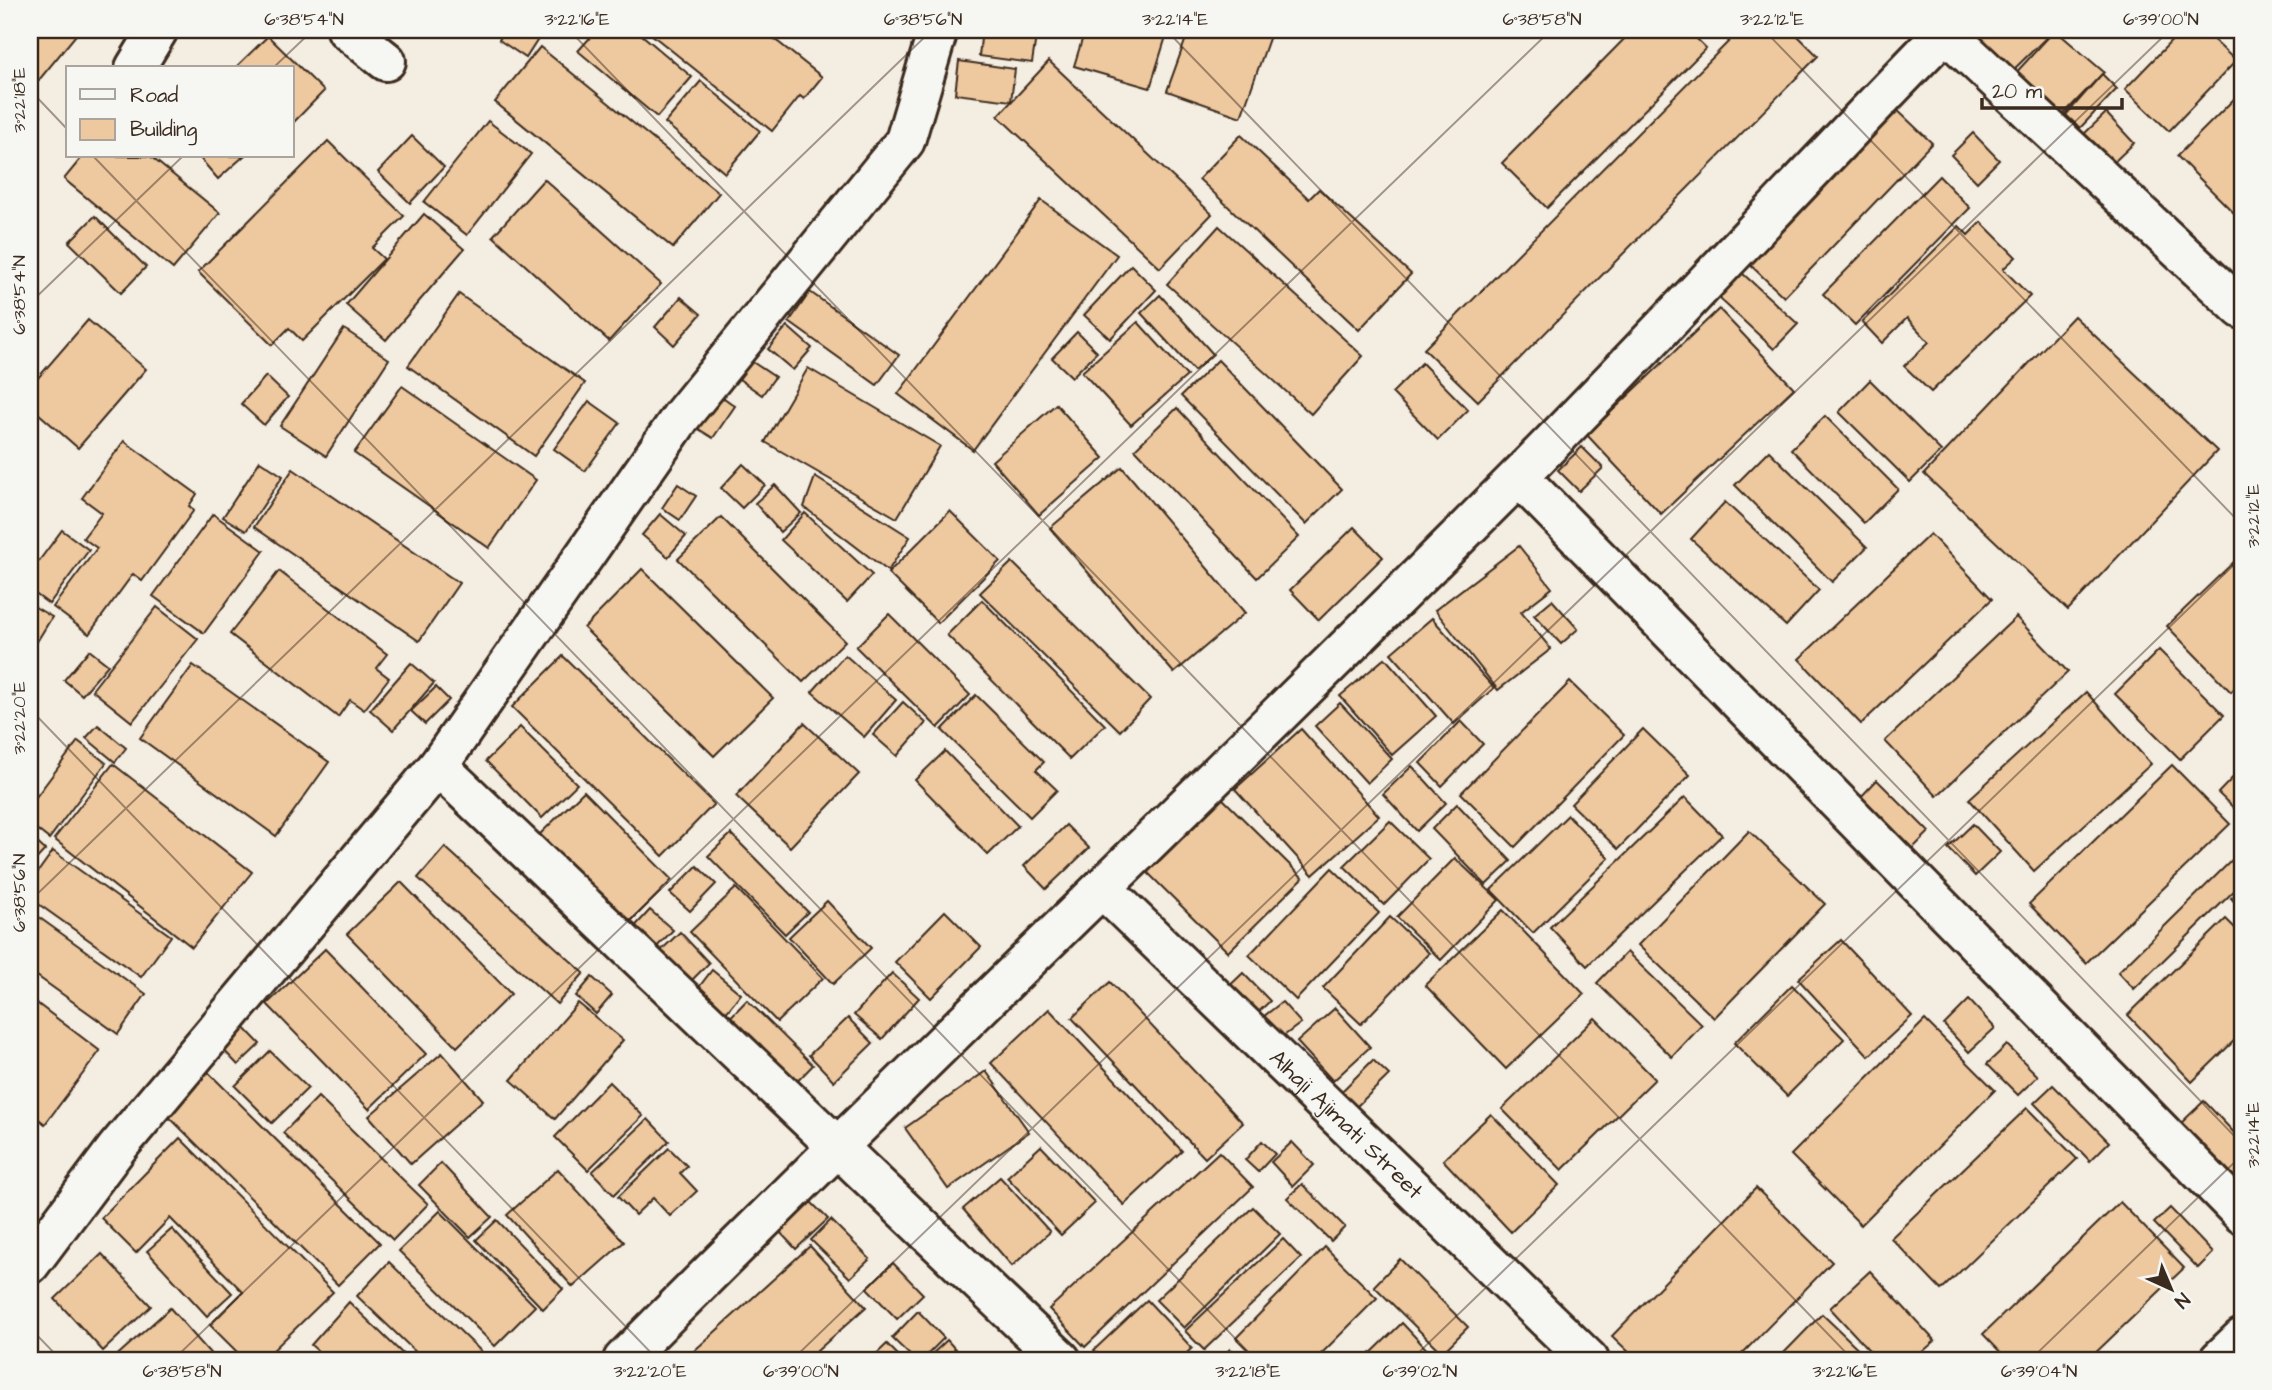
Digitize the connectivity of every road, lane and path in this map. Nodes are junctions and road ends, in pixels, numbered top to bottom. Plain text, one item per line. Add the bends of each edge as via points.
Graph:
1 (158, 30) edge
2 (347, 30) edge
3 (938, 30) edge
4 (1946, 31) edge
5 (386, 61) dead end
6 (136, 66) edge
7 (2242, 309) edge
8 (1519, 477) junction
9 (438, 766) junction
10 (1102, 888) junction
11 (836, 1145) junction
12 (2242, 1214) edge
13 (30, 1264) edge
14 (2242, 1338) edge
15 (624, 1360) edge
16 (1061, 1360) edge
17 (1589, 1360) edge
18 (2219, 1360) edge

1 - 6 street
2 - 5 street
3 - 9 street via 905,141 681,417
4 - 7 street
4 - 8 street
8 - 10 street
8 - 12 street
9 - 11 street
9 - 13 street via 117,1147
10 - 11 street
10 - 17 street, Alhaji Ajimati Street
11 - 15 street
11 - 16 street
14 - 18 street

